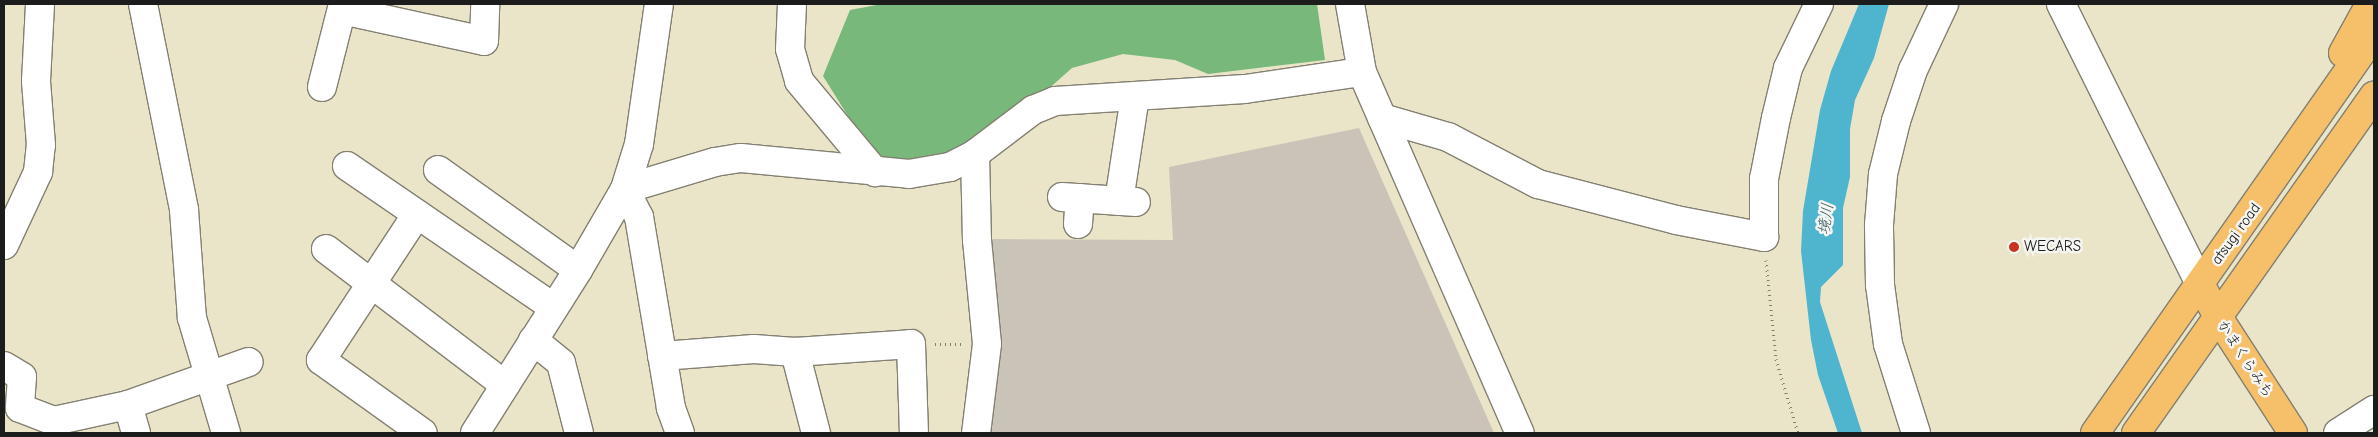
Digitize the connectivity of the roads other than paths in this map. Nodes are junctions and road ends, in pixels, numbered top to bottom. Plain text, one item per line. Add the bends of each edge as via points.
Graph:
1 (40, 4) edge
2 (143, 4) edge
3 (485, 4) edge
4 (659, 4) edge
5 (792, 4) edge
6 (1350, 4) edge
7 (1819, 4) edge
8 (1944, 4) edge
9 (2061, 4) edge
10 (2370, 4) edge
11 (342, 7) edge
12 (2374, 34) edge
13 (1362, 72) junction
14 (322, 87) dead end
15 (2374, 95) edge
16 (1135, 96) junction
17 (2374, 115) edge
18 (1382, 118) junction
19 (975, 154) junction
20 (347, 166) dead end
21 (438, 170) dead end
22 (875, 172) junction
23 (625, 189) junction
24 (2268, 190) junction
25 (12, 206) edge
26 (1074, 206) dead end
27 (2296, 209) junction
28 (417, 214) junction
29 (4, 245) edge
30 (326, 249) dead end
31 (578, 270) junction
32 (372, 283) junction
33 (2200, 284) junction
34 (553, 307) junction
35 (2218, 317) junction
36 (534, 340) junction
37 (795, 352) junction
38 (662, 356) junction
39 (250, 362) dead end
40 (4, 366) edge
41 (211, 378) junction
42 (505, 385) junction
43 (128, 405) junction
44 (2374, 410) edge
45 (136, 433) edge
46 (226, 433) edge
47 (423, 433) edge
48 (475, 433) edge
49 (579, 433) edge
50 (680, 433) edge
51 (816, 433) edge
52 (914, 433) edge
53 (976, 433) edge
54 (1520, 433) edge
55 (1916, 433) edge
56 (2095, 433) edge
57 (2136, 433) edge
58 (2292, 433) edge
59 (2338, 433) edge

1 - 25 street via 36,81 41,145 38,172
2 - 41 street via 184,210 192,318
3 - 11 street via 484,41
4 - 23 street via 639,144
5 - 22 street via 790,49 799,81
6 - 13 street
7 - 18 street via 1806,24 1788,68 1776,118 1764,179 1764,237 1676,220 1538,184 1448,137
8 - 55 street via 1913,70 1896,121 1883,174 1879,225 1880,285 1888,344
9 - 33 street
10 - 24 main road
11 - 14 street
12 - 24 main road, atsugi road
13 - 16 street via 1245,89
13 - 18 street
15 - 27 main road
16 - 19 street via 1055,101 1032,110
16 - 26 street via 1128,202
17 - 27 main road
18 - 54 street
19 - 22 street via 942,168 909,174
19 - 53 street via 977,240 986,344
20 - 28 street
21 - 31 street
22 - 23 street via 741,158 715,162
23 - 31 street
23 - 38 street via 639,217
24 - 33 main road, atsugi road
25 - 29 street
27 - 35 main road
28 - 32 street
28 - 34 street
30 - 32 street
31 - 34 street
32 - 42 street
32 - 47 street via 321,360
33 - 35 main road, かまくらみち
33 - 56 main road, atsugi road
34 - 36 street
35 - 57 main road
35 - 58 main road, かまくらみち
36 - 42 street
36 - 49 street via 560,363
37 - 38 street via 754,349
37 - 51 street
37 - 52 street via 911,344
38 - 50 street
39 - 41 street
40 - 43 street via 22,377 20,408 54,421
41 - 43 street
41 - 46 street
42 - 48 street
43 - 45 street
44 - 59 street

